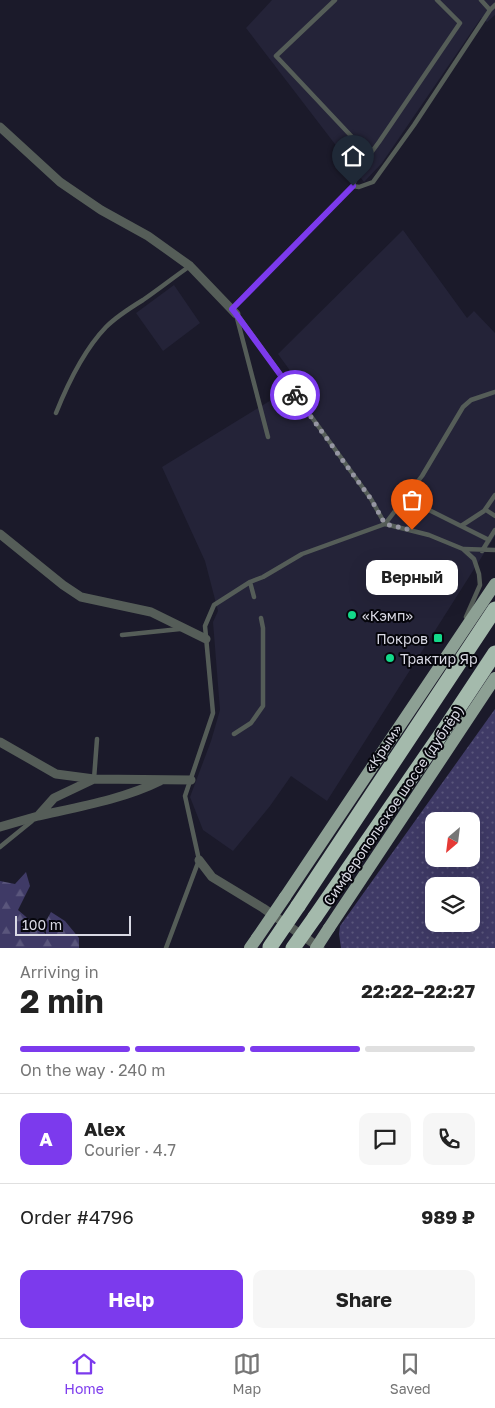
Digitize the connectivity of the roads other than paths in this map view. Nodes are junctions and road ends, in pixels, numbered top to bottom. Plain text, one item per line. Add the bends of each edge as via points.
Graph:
1 (335, 0) edge
2 (437, 0) edge
3 (481, 0) edge
4 (495, 5) edge
5 (490, 10) junction
6 (0, 127) edge
7 (370, 155) junction
8 (353, 186) junction
9 (190, 266) junction
10 (151, 294) junction
11 (155, 299) dead end
12 (234, 311) junction
13 (495, 392) edge
14 (56, 413) dead end
15 (268, 437) dead end
16 (495, 495) edge
17 (405, 498) junction
18 (486, 510) junction
19 (495, 516) edge
20 (385, 524) junction
21 (461, 526) junction
22 (495, 530) edge
23 (0, 534) edge
24 (489, 540) junction
25 (463, 549) junction
26 (495, 550) edge
27 (482, 551) junction
28 (250, 582) junction
29 (495, 584) edge
30 (254, 597) dead end
31 (495, 609) edge
32 (261, 618) dead end
33 (185, 628) junction
34 (122, 635) dead end
35 (206, 639) junction
36 (456, 642) junction
37 (495, 654) edge
38 (495, 678) edge
39 (495, 684) edge
40 (477, 706) junction
41 (234, 734) dead end
42 (98, 739) dead end
43 (0, 742) edge
44 (94, 779) junction
45 (163, 780) junction
46 (191, 780) junction
47 (38, 816) junction
48 (0, 827) edge
49 (0, 847) edge
50 (199, 860) junction
51 (253, 943) edge
52 (270, 947) edge
53 (166, 948) edge
54 (294, 948) edge
55 (316, 948) edge
56 (320, 948) edge

1 - 7 lane via 276,56
2 - 7 lane via 460,23
3 - 5 lane
4 - 5 lane
5 - 8 lane via 373,182
6 - 9 street via 60,182
7 - 8 lane via 356,172
8 - 12 lane
9 - 10 lane
9 - 12 street
10 - 11 lane
10 - 14 lane via 106,327 88,350
12 - 15 lane
12 - 20 lane via 371,499
13 - 17 lane via 466,403
16 - 18 lane
17 - 20 lane
17 - 21 lane
18 - 19 lane
18 - 21 lane
20 - 25 lane via 429,535
20 - 28 lane via 302,554
21 - 24 lane
22 - 24 lane
23 - 33 street via 81,597 151,612
24 - 27 lane
25 - 27 lane
25 - 36 lane via 474,559 480,585
26 - 27 lane
28 - 30 lane
28 - 35 lane via 214,605 205,626
29 - 36 main road
31 - 52 highway, «Крым», bridge
32 - 41 lane via 263,706 251,723
33 - 34 lane
33 - 35 street
35 - 46 lane via 213,713
36 - 51 main road, bridge
37 - 54 highway, bridge
38 - 40 main road, Симферопольское шоссе (дублёр)
39 - 40 lane
40 - 55 main road, Симферопольское шоссе (дублёр), bridge
42 - 44 lane
43 - 44 street via 56,774
44 - 45 street
44 - 47 street via 54,798
45 - 46 street
45 - 47 street via 144,789
46 - 50 lane via 185,796
47 - 48 street
47 - 49 lane
50 - 53 lane
50 - 56 street via 212,877

